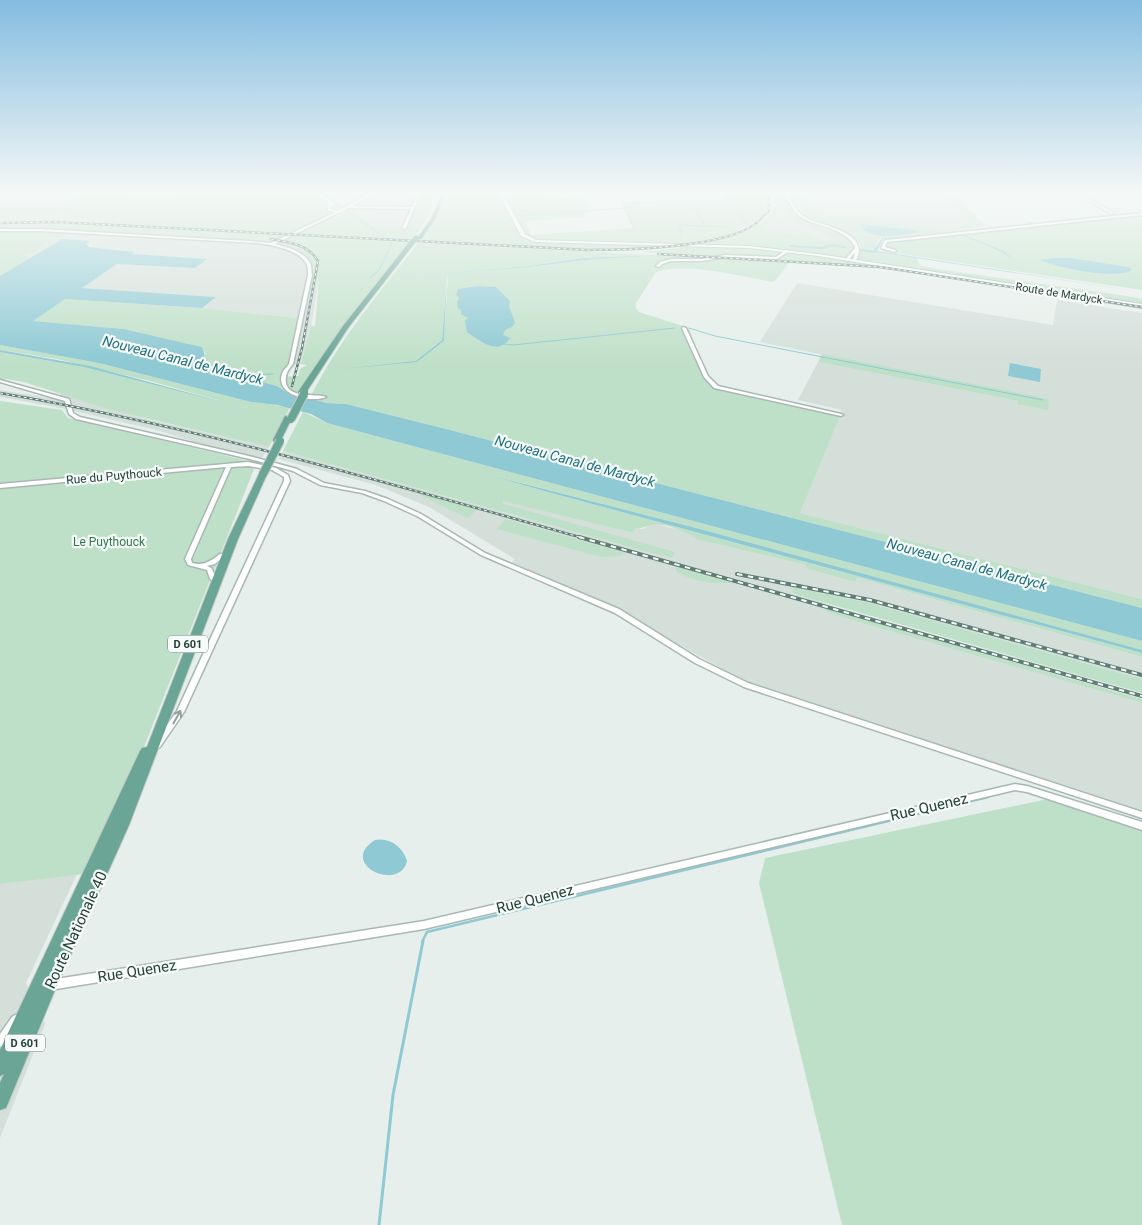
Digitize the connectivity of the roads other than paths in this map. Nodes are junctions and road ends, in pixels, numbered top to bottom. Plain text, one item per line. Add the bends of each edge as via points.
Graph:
1 (287, 249) edge
2 (409, 249) edge
3 (769, 249) edge
4 (856, 249) edge
5 (857, 249) edge
6 (887, 249) edge
7 (780, 250) junction
8 (787, 251) junction
9 (894, 251) dead end
10 (769, 258) junction
11 (847, 260) junction
12 (855, 261) junction
13 (658, 266) dead end
14 (1142, 306) edge
15 (684, 328) dead end
16 (0, 381) edge
17 (324, 397) dead end
18 (841, 415) dead end
19 (229, 466) junction
20 (262, 473) junction
21 (0, 486) edge
22 (222, 555) junction
23 (200, 566) junction
24 (213, 579) junction
25 (190, 648) junction
26 (210, 648) junction
27 (150, 757) junction
28 (1142, 815) edge
29 (1142, 826) edge
30 (65, 929) junction
31 (50, 985) junction
32 (0, 1042) edge
33 (0, 1068) edge
34 (0, 1102) edge

1 - 17 street via 307,260 310,268 292,363 284,373 286,388 312,397
2 - 20 main road, D 601, bridge via 349,325 304,392
3 - 7 main road, Route de Mardyck
4 - 11 street
5 - 12 street
6 - 9 street
7 - 8 main road, Route de Mardyck
7 - 10 street via 778,256
8 - 10 street via 780,257
8 - 11 main road, Route de Mardyck
10 - 13 street via 725,256 670,260
11 - 12 main road, Route de Mardyck
12 - 14 main road, Route de Mardyck
15 - 18 street via 706,378 714,386
16 - 28 street via 66,400 75,418 251,458 295,470 322,484 382,498 419,515 483,554 612,608 697,661 746,685
19 - 21 street, Rue du Puythouck
19 - 23 street via 188,557 190,564
19 - 26 street, Rue du Puythouck via 263,466 282,472 287,481
20 - 22 main road, D 601
20 - 25 main road, D 601
22 - 23 street via 213,563
22 - 24 main road, D 601
23 - 24 street via 211,571
24 - 25 main road, D 601
25 - 26 street
25 - 27 main road, D 601
25 - 30 main road, Route Nationale 40 / D 601
27 -> 26 street via 179,715
27 - 31 main road, Route Nationale 40 / D 601 via 123,825
29 - 31 street, Rue Quenez via 1027,788 1014,788 424,925
30 - 32 street via 24,1006
30 - 33 main road, Route Nationale 40 / D 601
31 - 34 main road, Route Nationale 40 / D 601

